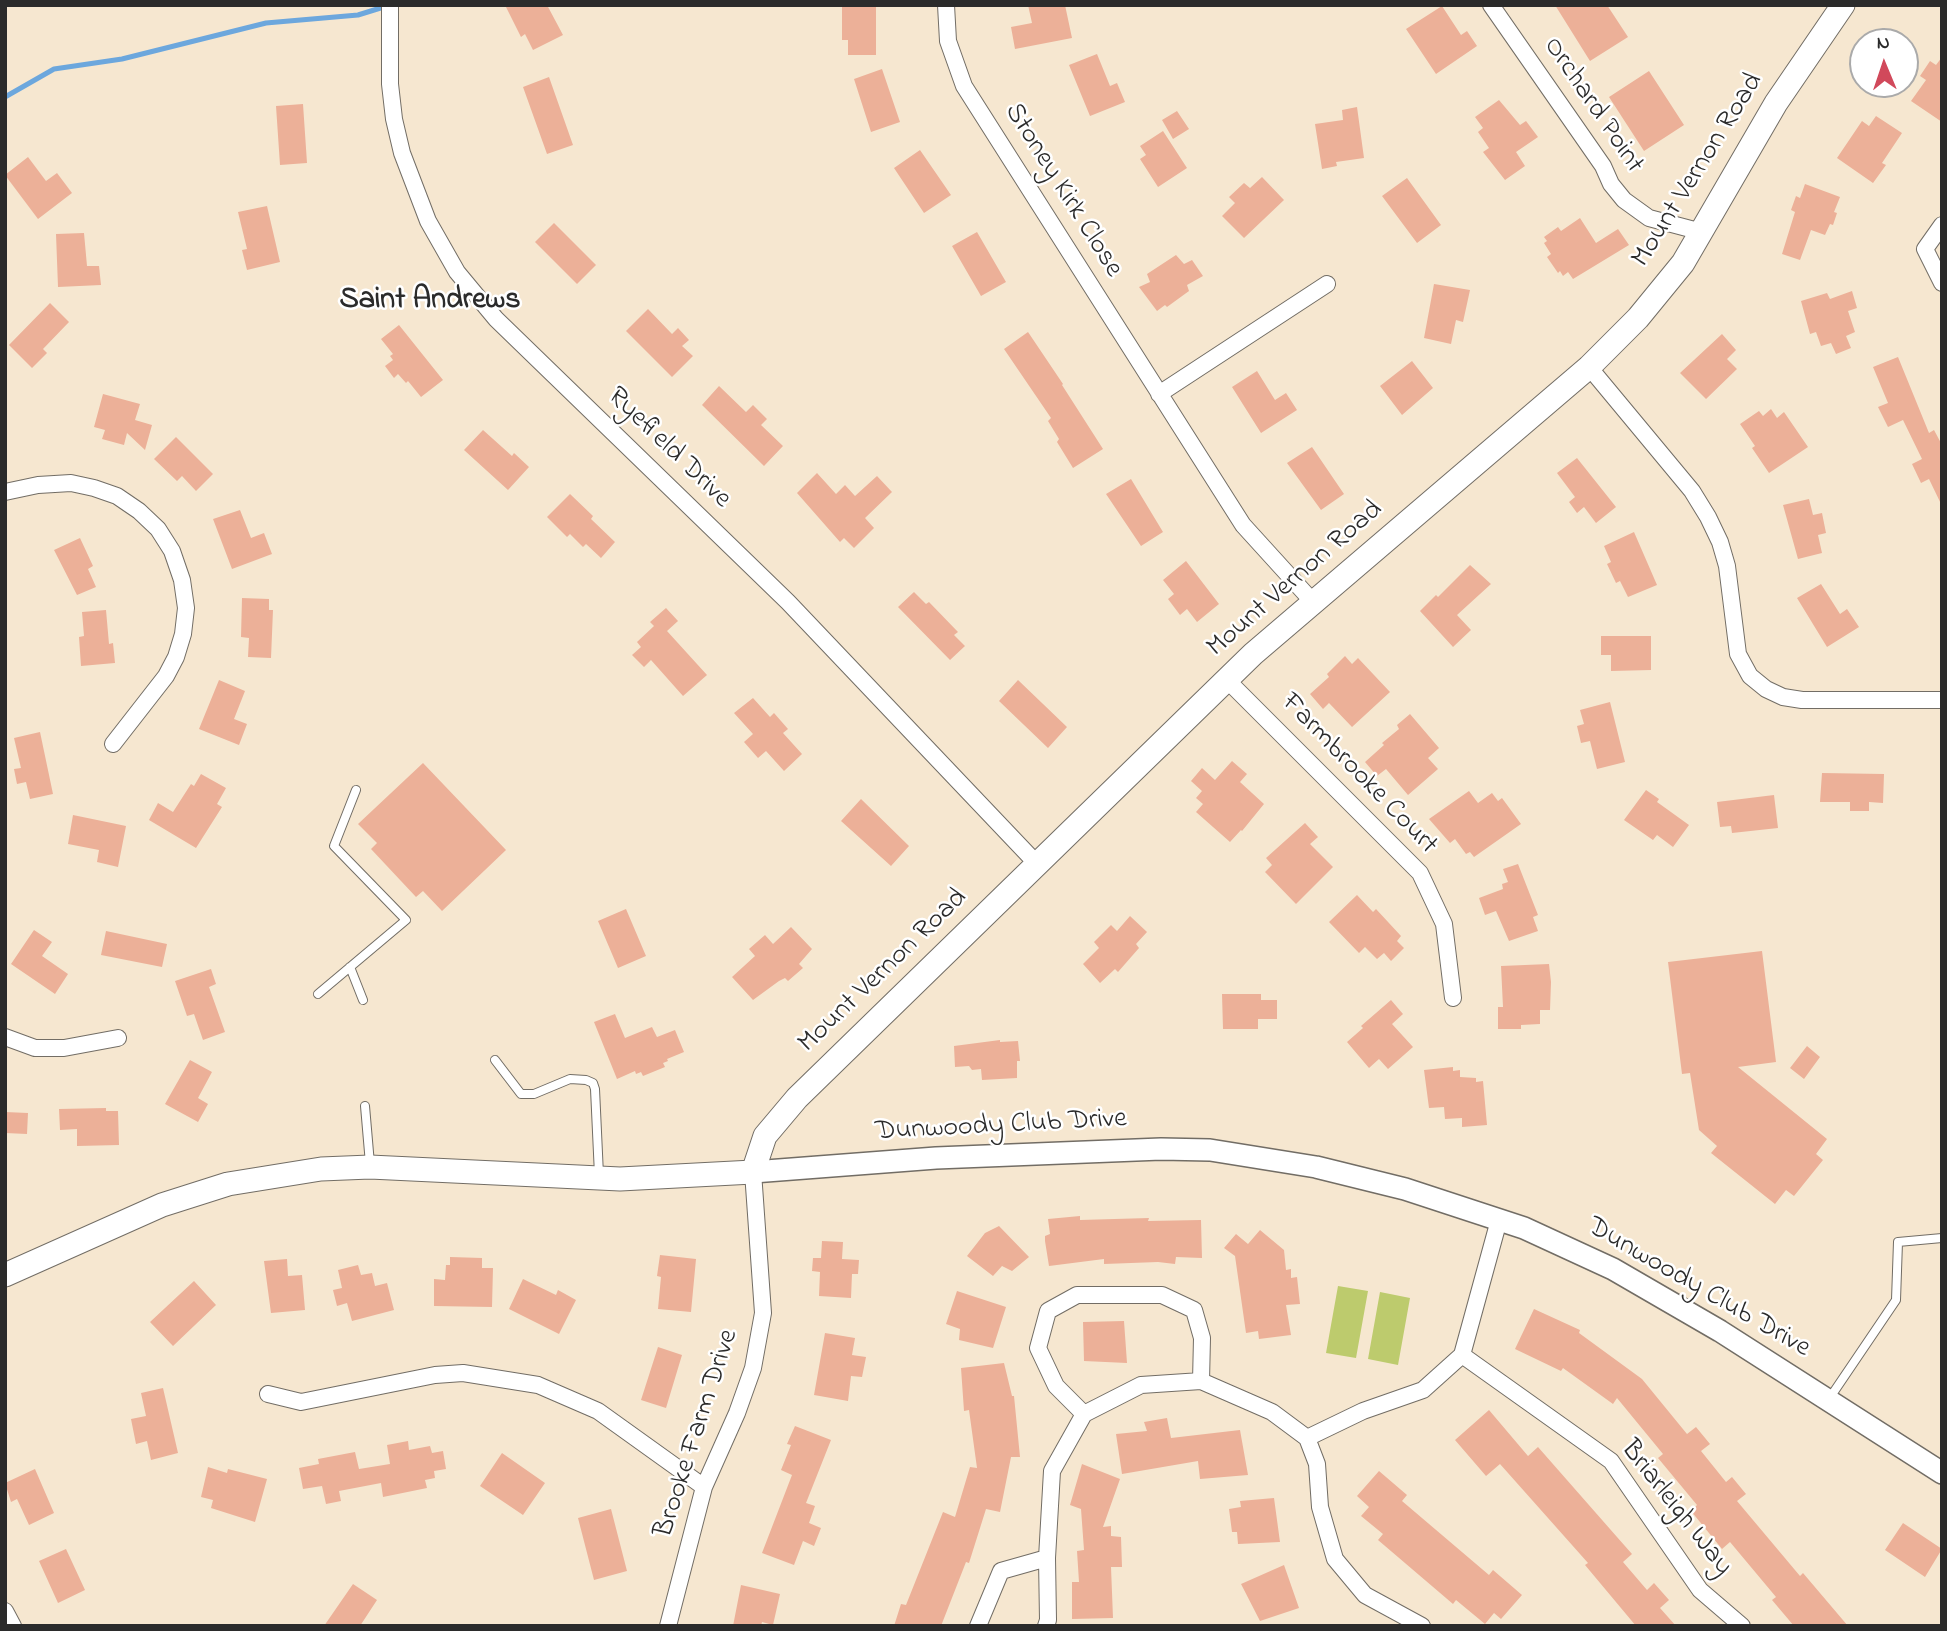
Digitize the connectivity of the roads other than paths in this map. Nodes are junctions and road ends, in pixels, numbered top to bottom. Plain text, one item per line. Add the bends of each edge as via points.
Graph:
1 (390, 5) edge
2 (946, 5) edge
3 (1491, 5) edge
4 (1843, 5) edge
5 (1942, 225) edge
6 (1702, 232) junction
7 (1942, 283) edge
8 (1327, 284) dead end
9 (1589, 367) junction
10 (1159, 394) junction
11 (5, 492) edge
12 (1313, 602) junction
13 (1227, 680) junction
14 (1942, 700) edge
15 (113, 744) dead end
16 (356, 790) dead end
17 (1038, 865) junction
18 (350, 967) junction
19 (318, 994) dead end
20 (1452, 998) dead end
21 (363, 1000) dead end
22 (5, 1037) edge
23 (118, 1038) dead end
24 (495, 1060) dead end
25 (365, 1106) dead end
26 (370, 1167) junction
27 (753, 1172) junction
28 (599, 1178) junction
29 (1499, 1220) junction
30 (1942, 1238) edge
31 (5, 1275) edge
32 (1462, 1355) junction
33 (1201, 1381) junction
34 (268, 1394) dead end
35 (1828, 1400) junction
36 (1084, 1414) junction
37 (1307, 1438) junction
38 (1942, 1473) edge
39 (704, 1487) junction
40 (1046, 1558) junction
41 (5, 1611) edge
42 (13, 1626) edge
43 (668, 1626) edge
44 (978, 1626) edge
45 (1046, 1626) edge
46 (1422, 1626) edge
47 (1742, 1626) edge

1 - 17 street, Ryefield Drive via 390,84 402,153 428,221 457,272 496,320 788,602
2 - 10 street, Stoney Kirk Close via 948,41 964,86
3 - 6 street, Orchard Point via 1623,200 1648,218
4 - 6 main road, Mount Vernon Road via 1776,103
5 - 7 street via 1926,249
6 - 9 main road, Mount Vernon Road via 1638,318
8 - 10 street
9 - 12 main road, Mount Vernon Road
9 - 14 street via 1709,517 1727,566 1738,654 1750,676 1783,697
10 - 12 street, Stoney Kirk Close via 1243,525
11 - 15 street via 71,483 117,496 139,510 172,551 186,608 180,646 166,676
12 - 13 main road, Mount Vernon Road
13 - 17 main road, Mount Vernon Road
13 - 20 street, Farmbrooke Court via 1420,873 1444,924
16 - 18 lane via 334,846 406,920
17 - 27 main road, Mount Vernon Road via 797,1098 765,1136
18 - 19 lane
18 - 21 lane
22 - 23 street via 35,1048
24 - 28 lane via 521,1094 534,1094 570,1079 593,1083
25 - 26 lane
26 - 28 main road, Dunwoody Club Drive
26 - 31 main road, Dunwoody Club Drive via 321,1169 228,1184 163,1205
27 - 28 main road, Dunwoody Club Drive
27 - 29 street, Dunwoody Club Drive via 1091,1150 1210,1150 1380,1182
27 - 39 street, Brooke Farm Drive via 763,1313 753,1368
29 - 32 street
29 - 35 street, Dunwoody Club Drive via 1613,1269
30 - 35 lane via 1898,1242 1896,1300
32 - 37 street via 1423,1390 1363,1411
32 - 47 street, Briarleigh Way via 1611,1461 1700,1590
33 - 36 street via 1141,1385
33 - 36 street via 1202,1339 1194,1310 1162,1295 1077,1295 1048,1311 1038,1348 1056,1386
33 - 37 street via 1272,1412
34 - 39 street via 301,1402 463,1373 537,1385 598,1411
35 - 38 street, Dunwoody Club Drive
36 - 40 street via 1052,1471
37 - 46 street via 1317,1464 1320,1507 1335,1559 1365,1595
39 - 43 street, Brooke Farm Drive
40 - 44 street via 1001,1570
40 - 45 street
41 - 42 street

